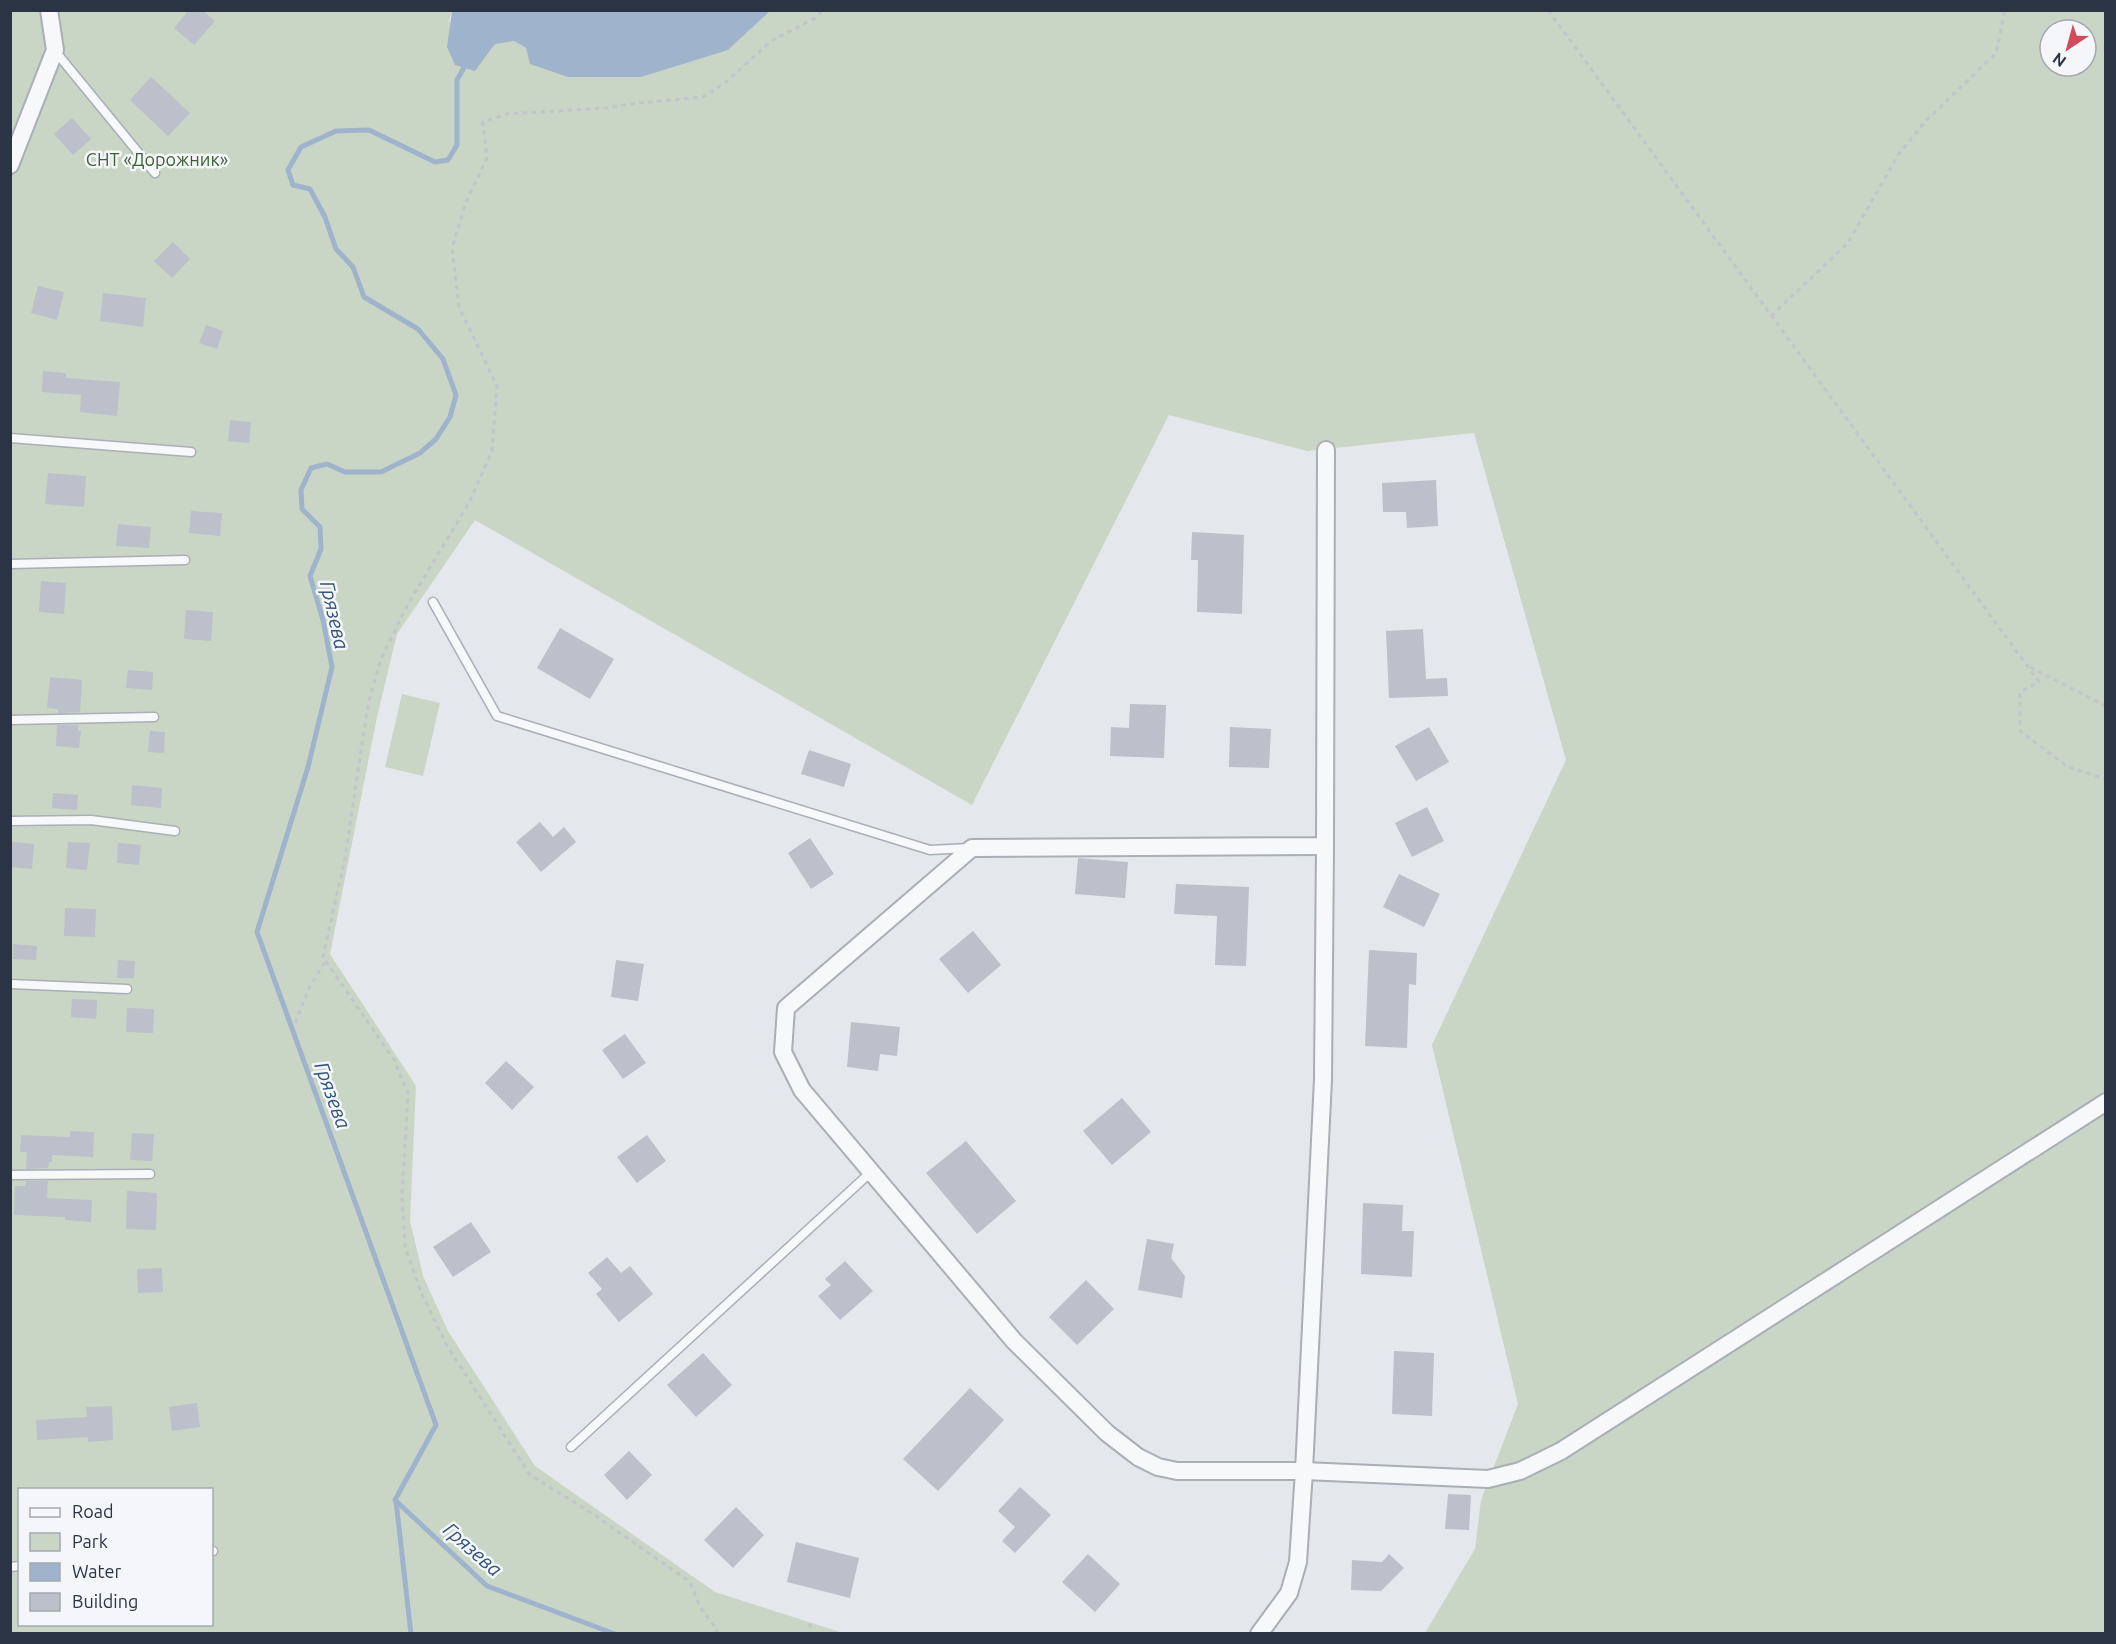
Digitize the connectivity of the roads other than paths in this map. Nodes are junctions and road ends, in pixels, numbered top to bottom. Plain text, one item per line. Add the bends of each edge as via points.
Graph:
1 (49, 10) edge
2 (55, 50) junction
3 (10, 165) edge
4 (155, 173) dead end
5 (10, 438) edge
6 (1326, 450) dead end
7 (191, 452) dead end
8 (185, 560) dead end
9 (10, 564) edge
10 (433, 602) dead end
11 (154, 717) dead end
12 (10, 720) edge
13 (10, 821) edge
14 (175, 831) dead end
15 (1325, 846) junction
16 (972, 848) junction
17 (10, 984) edge
18 (127, 989) dead end
19 (2106, 1102) edge
20 (871, 1172) junction
21 (150, 1174) dead end
22 (10, 1175) edge
23 (571, 1447) dead end
24 (1304, 1471) junction
25 (1259, 1634) edge

1 - 2 street
2 - 3 street
2 - 4 lane
5 - 7 lane
6 - 15 street
8 - 9 lane
10 - 16 lane via 497,716 930,850
11 - 12 lane
13 - 14 lane via 91,820
15 - 16 street
15 - 24 street via 1323,1079
16 - 20 street via 786,1008 783,1052 802,1090
17 - 18 lane
19 - 24 street via 1561,1451 1520,1471 1488,1479
20 - 23 lane
20 - 24 street via 1014,1341 1107,1433 1138,1457 1177,1471
21 - 22 lane
24 - 25 street via 1298,1562 1289,1593

